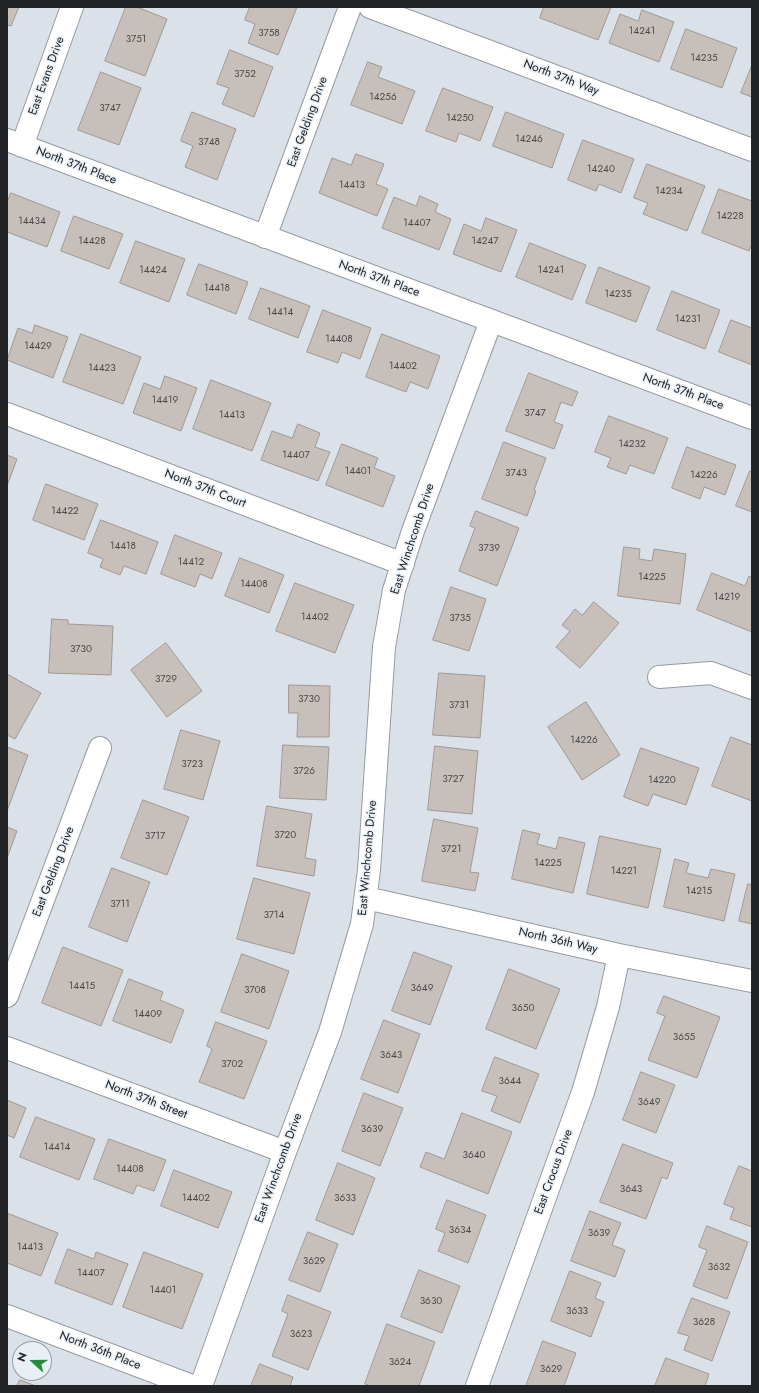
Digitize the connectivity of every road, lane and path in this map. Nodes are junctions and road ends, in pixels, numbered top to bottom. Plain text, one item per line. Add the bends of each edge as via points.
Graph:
1 (72, 7) edge
2 (350, 7) edge
3 (370, 7) edge
4 (14, 143) edge
5 (752, 150) edge
6 (265, 237) junction
7 (491, 321) junction
8 (7, 414) edge
9 (752, 418) edge
10 (403, 564) junction
11 (660, 677) dead end
12 (752, 688) edge
13 (100, 748) dead end
14 (366, 898) junction
15 (619, 955) junction
16 (752, 981) edge
17 (7, 996) edge
18 (7, 1048) edge
19 (285, 1152) junction
20 (7, 1316) edge
21 (192, 1386) edge
22 (201, 1386) edge
23 (477, 1386) edge

1 - 4 street, East Evans Drive
2 - 6 street, East Gelding Drive
3 - 5 street, North 37th Way
4 - 6 street, North 37th Place
6 - 7 street, North 37th Place
7 - 9 street, North 37th Place
7 - 10 street, East Winchcomb Drive
8 - 10 street, North 37th Court
10 - 14 street, East Winchcomb Drive via 394,590 384,647
11 - 12 street via 710,673
13 - 17 street, East Gelding Drive
14 - 15 street, North 36th Way
14 - 19 street, East Winchcomb Drive via 362,924 330,1032
15 - 16 street, North 36th Way
15 - 23 street, East Crocus Drive via 608,1007 583,1092
18 - 19 street, North 37th Street
19 - 22 street, East Winchcomb Drive
20 - 21 street, North 36th Place

